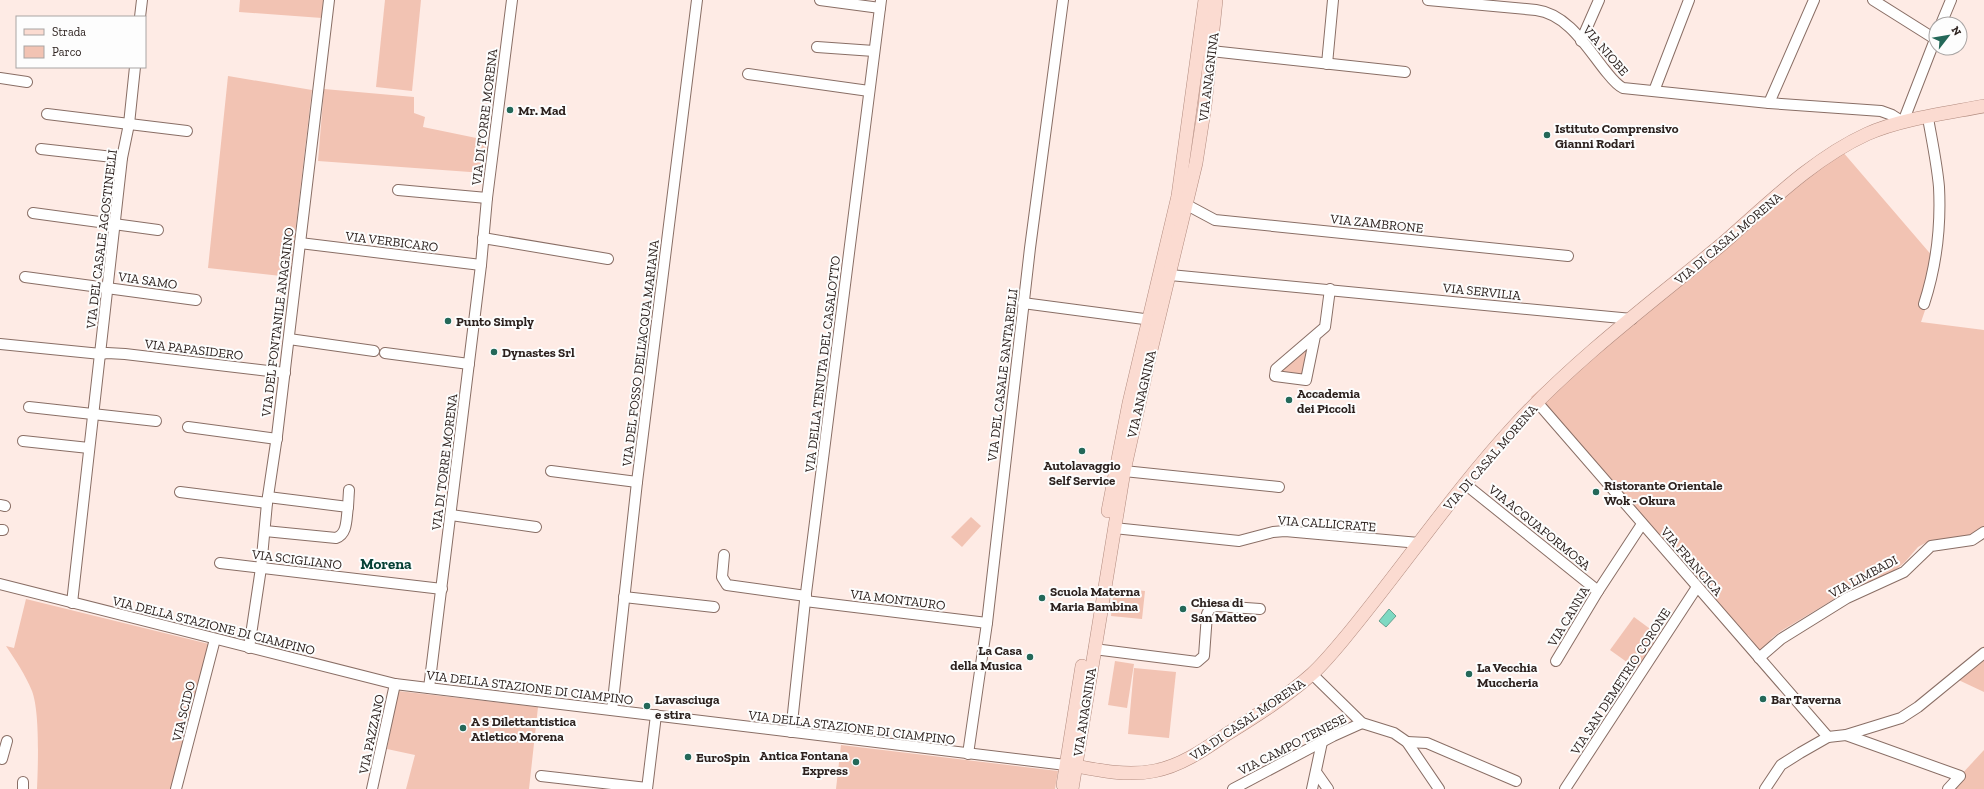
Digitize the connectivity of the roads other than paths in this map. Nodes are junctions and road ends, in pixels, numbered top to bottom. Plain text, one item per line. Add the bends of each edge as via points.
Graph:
1 (142, 0) edge
2 (329, 0) edge
3 (512, 0) edge
4 (697, 0) edge
5 (820, 0) edge
6 (1063, 0) edge
7 (1205, 0) edge
8 (1216, 0) edge
9 (1333, 0) edge
10 (1428, 0) edge
11 (1599, 0) edge
12 (1690, 0) edge
13 (1814, 0) edge
14 (1873, 0) edge
15 (1951, 0) edge
16 (1495, 3) edge
17 (880, 4) edge
18 (140, 16) edge
19 (1944, 16) edge
20 (1928, 33) edge
21 (1581, 40) junction
22 (817, 47) dead end
23 (874, 51) junction
24 (1211, 51) junction
25 (1929, 56) edge
26 (1327, 64) junction
27 (135, 68) edge
28 (1404, 72) dead end
29 (748, 74) dead end
30 (0, 78) edge
31 (27, 82) dead end
32 (870, 91) junction
33 (1654, 91) junction
34 (1769, 103) junction
35 (1984, 106) edge
36 (47, 114) dead end
37 (1928, 118) junction
38 (1188, 121) junction
39 (1903, 122) junction
40 (129, 124) junction
41 (1202, 128) junction
42 (187, 132) dead end
43 (41, 149) dead end
44 (122, 158) junction
45 (398, 190) dead end
46 (487, 198) junction
47 (1187, 205) junction
48 (33, 213) dead end
49 (115, 223) junction
50 (158, 230) dead end
51 (483, 238) junction
52 (300, 243) junction
53 (1568, 256) dead end
54 (608, 259) dead end
55 (481, 265) junction
56 (1170, 275) junction
57 (25, 277) dead end
58 (107, 288) junction
59 (1330, 289) junction
60 (196, 300) dead end
61 (1024, 303) junction
62 (1924, 304) dead end
63 (1149, 318) junction
64 (1632, 319) junction
65 (1314, 336) junction
66 (289, 339) junction
67 (0, 344) edge
68 (374, 352) dead end
69 (386, 353) dead end
70 (101, 354) junction
71 (469, 364) junction
72 (285, 372) junction
73 (1537, 402) junction
74 (29, 407) dead end
75 (93, 414) junction
76 (156, 421) dead end
77 (188, 427) dead end
78 (277, 439) junction
79 (23, 441) dead end
80 (89, 448) junction
81 (551, 471) dead end
82 (1124, 471) junction
83 (637, 482) junction
84 (1465, 484) junction
85 (1279, 488) dead end
86 (349, 490) dead end
87 (180, 492) dead end
88 (268, 500) junction
89 (348, 507) junction
90 (450, 515) junction
91 (1642, 524) junction
92 (536, 527) dead end
93 (1114, 528) junction
94 (265, 531) junction
95 (1984, 532) edge
96 (1419, 543) junction
97 (724, 555) dead end
98 (220, 563) dead end
99 (261, 568) junction
100 (0, 584) edge
101 (1697, 587) junction
102 (442, 589) junction
103 (1598, 590) junction
104 (624, 597) junction
105 (806, 599) junction
106 (72, 603) junction
107 (714, 607) dead end
108 (1260, 609) dead end
109 (987, 623) junction
110 (215, 639) junction
111 (250, 648) junction
112 (1094, 649) junction
113 (1984, 653) edge
114 (1760, 658) junction
115 (1556, 661) dead end
116 (1312, 674) junction
117 (395, 684) junction
118 (429, 688) junction
119 (612, 710) junction
120 (656, 716) junction
121 (1362, 723) junction
122 (791, 732) junction
123 (1846, 735) junction
124 (1828, 737) junction
125 (1322, 742) junction
126 (1407, 742) junction
127 (4, 745) edge
128 (1078, 752) junction
129 (968, 754) junction
130 (2, 759) dead end
131 (1071, 765) junction
132 (1097, 770) junction
133 (1316, 772) junction
134 (541, 776) dead end
135 (1516, 781) dead end
136 (647, 788) edge
137 (176, 789) edge
138 (372, 789) edge
139 (1063, 789) edge
140 (1072, 789) edge
141 (1233, 789) edge
142 (1312, 789) edge
143 (1328, 789) edge
144 (1439, 789) edge
145 (1565, 789) edge
146 (1765, 789) edge
147 (1948, 789) edge

1 - 18 street
2 - 52 street, VIA DEL FONTANILE ANAGNINO
3 - 46 street, VIA DI TORRE MORENA
4 - 83 street, VIA DEL FOSSO DELL'ACQUA MARIANA
5 - 17 street
6 - 61 street, VIA DEL CASALE SANTARELLI
7 - 38 main road, VIA ANAGNINA
8 - 24 main road, VIA ANAGNINA
9 - 26 street
10 - 16 street, VIA NIOBE
11 - 21 street
12 - 33 street
13 - 34 street
14 - 20 street
15 - 19 street
16 - 21 street, VIA NIOBE via 1552,14
17 - 23 street, VIA DELLA TENUTA DEL CASALOTTO
21 - 33 street, VIA NIOBE via 1618,85
22 - 23 street
23 - 32 street, VIA DELLA TENUTA DEL CASALOTTO
24 - 26 street
24 - 41 main road, VIA ANAGNINA
25 - 39 street
26 - 28 street
27 - 40 street, VIA DEL CASALE AGOSTINELLI
29 - 32 street
30 - 31 street
32 - 105 street, VIA DELLA TENUTA DEL CASALOTTO
33 - 34 street, VIA NIOBE
34 - 39 street, VIA NIOBE via 1881,111
35 - 37 main road, VIA DI CASAL MORENA
36 - 40 street
37 - 39 main road, VIA DI CASAL MORENA
37 - 62 street via 1939,193 1935,265
38 - 41 street
38 - 63 main road, VIA ANAGNINA via 1178,196
39 - 64 main road, VIA DI CASAL MORENA via 1859,138 1815,166
40 - 42 street
40 - 44 street, VIA DEL CASALE AGOSTINELLI
41 - 47 main road, VIA ANAGNINA
43 - 44 street
44 - 49 street, VIA DEL CASALE AGOSTINELLI
45 - 46 street
46 - 51 street, VIA DI TORRE MORENA
47 - 53 street, VIA ZAMBRONE via 1216,220
47 - 56 main road, VIA ANAGNINA
48 - 49 street
49 - 50 street
49 - 58 street, VIA DEL CASALE AGOSTINELLI
51 - 54 street
51 - 55 street, VIA DI TORRE MORENA
52 - 55 street, VIA VERBICARO
52 - 66 street, VIA DEL FONTANILE ANAGNINO
55 - 71 street, VIA DI TORRE MORENA
56 - 59 street, VIA SERVILIA
56 - 82 main road, VIA ANAGNINA
57 - 58 street, VIA SAMO
58 - 60 street, VIA SAMO
58 - 70 street, VIA DEL CASALE AGOSTINELLI
59 - 64 street, VIA SERVILIA
59 - 65 street via 1325,327
61 - 63 street
61 - 109 street, VIA DEL CASALE SANTARELLI
63 - 131 main road, VIA ANAGNINA via 1115,471
64 - 73 main road, VIA DI CASAL MORENA
65 - 65 street via 1276,369 1275,376 1306,380
66 - 68 street
66 - 72 street, VIA DEL FONTANILE ANAGNINO
67 - 70 street, VIA PAPASIDERO
69 - 71 street
70 - 72 street, VIA PAPASIDERO via 125,354
70 - 75 street, VIA DEL CASALE AGOSTINELLI
71 - 90 street, VIA DI TORRE MORENA
72 - 78 street, VIA DEL FONTANILE ANAGNINO
73 - 84 main road, VIA DI CASAL MORENA
73 - 91 street, VIA FRANCICA
74 - 75 street
75 - 76 street
75 - 80 street, VIA DEL CASALE AGOSTINELLI
77 - 78 street
78 - 88 street, VIA DEL FONTANILE ANAGNINO
79 - 80 street
80 - 106 street, VIA DEL CASALE AGOSTINELLI
81 - 83 street
82 - 85 street
82 - 93 main road, VIA ANAGNINA
83 - 104 street, VIA DEL FOSSO DELL'ACQUA MARIANA
84 - 96 main road, VIA DI CASAL MORENA
84 - 103 street, VIA ACQUAFORMOSA
86 - 89 street
87 - 88 street
88 - 89 street
88 - 94 street, VIA DEL FONTANILE ANAGNINO
89 - 94 street via 344,531 336,538
90 - 92 street
90 - 102 street, VIA DI TORRE MORENA
91 - 101 street, VIA FRANCICA
91 - 103 street, VIA CANNA
93 - 96 street, VIA CALLICRATE via 1239,541 1285,531
93 - 112 main road, VIA ANAGNINA
94 - 99 street, VIA DEL FONTANILE ANAGNINO
95 - 114 street, VIA LIMBADI via 1972,540 1931,546 1904,572 1847,598 1781,639
96 - 116 main road, VIA DI CASAL MORENA via 1348,634
97 - 105 street, VIA MONTAURO via 722,577 727,585
98 - 99 street, VIA SCIGLIANO
99 - 102 street, VIA SCIGLIANO
99 - 111 street, VIA DEL FONTANILE ANAGNINO
100 - 106 street, VIA DELLA STAZIONE DI CIAMPINO
101 - 114 street, VIA FRANCICA
101 - 145 street, VIA SAN DEMETRIO CORONE
102 - 118 street, VIA DI TORRE MORENA
103 - 115 street, VIA CANNA
104 - 107 street
104 - 119 street, VIA DEL FOSSO DELL'ACQUA MARIANA
105 - 109 street, VIA MONTAURO
105 - 122 street, VIA DELLA TENUTA DEL CASALOTTO
106 - 110 street, VIA DELLA STAZIONE DI CIAMPINO
108 - 112 street via 1217,606 1210,608 1207,613 1204,656 1197,662
109 - 129 street, VIA DEL CASALE SANTARELLI
110 - 111 street, VIA DELLA STAZIONE DI CIAMPINO
110 - 137 street, VIA SCIDO
111 - 117 street, VIA DELLA STAZIONE DI CIAMPINO
112 - 128 main road, VIA ANAGNINA
113 - 123 street via 1901,718
114 - 124 street, VIA FRANCICA
116 - 121 street
116 - 132 main road, VIA DI CASAL MORENA via 1266,709 1179,763 1149,772
117 - 118 street, VIA DELLA STAZIONE DI CIAMPINO
117 - 138 street, VIA PAZZANO
118 - 119 street, VIA DELLA STAZIONE DI CIAMPINO
119 - 120 street, VIA DELLA STAZIONE DI CIAMPINO
120 - 122 street, VIA DELLA STAZIONE DI CIAMPINO
120 - 136 street
121 - 125 street, VIA CAMPO TENESE
121 - 126 street via 1394,733
122 - 129 street, VIA DELLA STAZIONE DI CIAMPINO
123 - 124 street
123 - 147 street via 1960,776
124 - 146 street via 1781,765
125 - 133 street
125 - 141 street, VIA CAMPO TENESE
126 - 135 street via 1427,743
126 - 144 street
127 - 130 street
128 - 131 main road, VIA ANAGNINA
128 - 132 main road
129 - 131 street, VIA DELLA STAZIONE DI CIAMPINO
131 - 132 main road, VIA DI CASAL MORENA
131 - 139 main road, VIA ANAGNINA
131 - 140 main road, VIA ANAGNINA
132 - 140 main road via 1082,778
133 - 142 street
133 - 143 street
134 - 136 street

